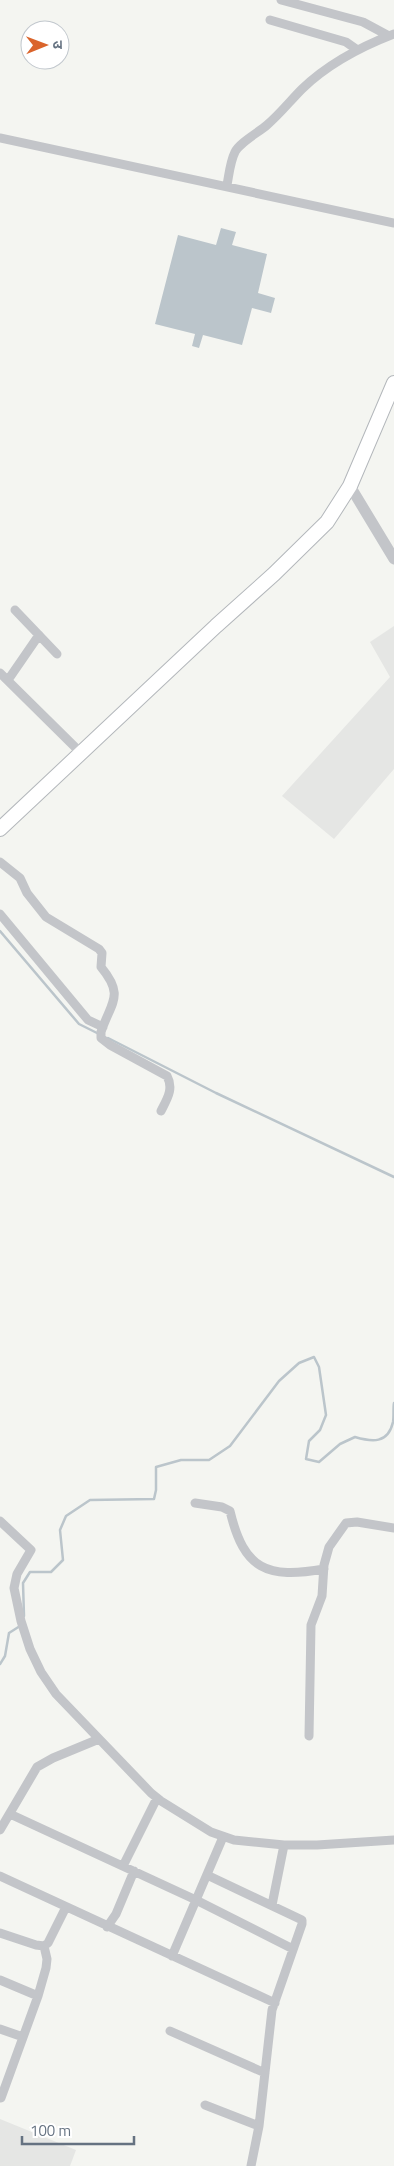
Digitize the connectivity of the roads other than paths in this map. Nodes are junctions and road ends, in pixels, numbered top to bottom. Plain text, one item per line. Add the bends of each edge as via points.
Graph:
1 (281, 0) edge
2 (270, 20) dead end
3 (392, 35) edge
4 (356, 49) junction
5 (0, 138) edge
6 (227, 186) junction
7 (394, 223) edge
8 (392, 392) edge
9 (350, 486) junction
10 (394, 559) edge
11 (16, 610) dead end
12 (39, 635) junction
13 (57, 654) dead end
14 (0, 673) edge
15 (8, 680) junction
16 (80, 752) junction
17 (3, 822) edge
18 (0, 862) edge
19 (0, 914) edge
20 (103, 1027) junction
21 (161, 1111) dead end
22 (195, 1503) dead end
23 (0, 1521) edge
24 (394, 1528) edge
25 (324, 1569) junction
26 (309, 1736) dead end
27 (99, 1739) junction
28 (157, 1798) junction
29 (10, 1814) junction
30 (0, 1830) edge
31 (224, 1837) junction
32 (394, 1840) edge
33 (284, 1844) junction
34 (123, 1866) junction
35 (134, 1871) junction
36 (207, 1875) junction
37 (0, 1876) edge
38 (196, 1900) junction
39 (272, 1905) junction
40 (66, 1907) junction
41 (107, 1927) junction
42 (0, 1933) edge
43 (44, 1946) junction
44 (293, 1949) junction
45 (172, 1956) junction
46 (0, 1980) edge
47 (38, 1996) junction
48 (275, 2003) junction
49 (0, 2029) edge
50 (170, 2031) dead end
51 (23, 2037) junction
52 (265, 2074) junction
53 (0, 2098) edge
54 (205, 2105) dead end
55 (259, 2126) junction
56 (251, 2166) edge

1 - 3 street via 363,22
2 - 4 street via 346,42
3 - 4 street
4 - 6 street via 302,89 284,109 238,147
5 - 6 street
6 - 7 street
8 - 9 main road
9 - 10 street
9 - 16 main road via 311,539
11 - 12 street
12 - 13 street
12 - 15 street
14 - 15 street
15 - 16 street
16 - 17 main road
18 - 20 street via 20,878 26,893 46,917 99,948 101,967 114,986 111,1009
19 - 20 street via 88,1020
20 - 21 street via 101,1038 110,1045 168,1076 171,1091
22 - 25 street via 222,1507 230,1512 240,1545 247,1556 262,1566 296,1574
23 - 27 street via 31,1550 17,1574 14,1588 30,1649 56,1694
24 - 25 street via 346,1523 329,1546
25 - 26 street via 322,1596 311,1625
27 - 28 street
27 - 29 street via 37,1768
28 - 31 street
28 - 34 street
29 - 30 street
29 - 34 street
31 - 33 street
31 - 36 street
32 - 33 street
33 - 39 street
34 - 35 street
35 - 38 street
35 - 41 street
36 - 38 street
36 - 39 street
37 - 40 street
38 - 44 street
38 - 45 street
39 - 44 street via 302,1920
40 - 41 street
40 - 43 street
41 - 45 street
42 - 43 street
43 - 47 street via 46,1968
44 - 48 street
45 - 48 street
46 - 47 street
47 - 51 street
48 - 52 street
49 - 51 street
50 - 52 street
51 - 53 street
52 - 55 street
54 - 55 street
55 - 56 street

